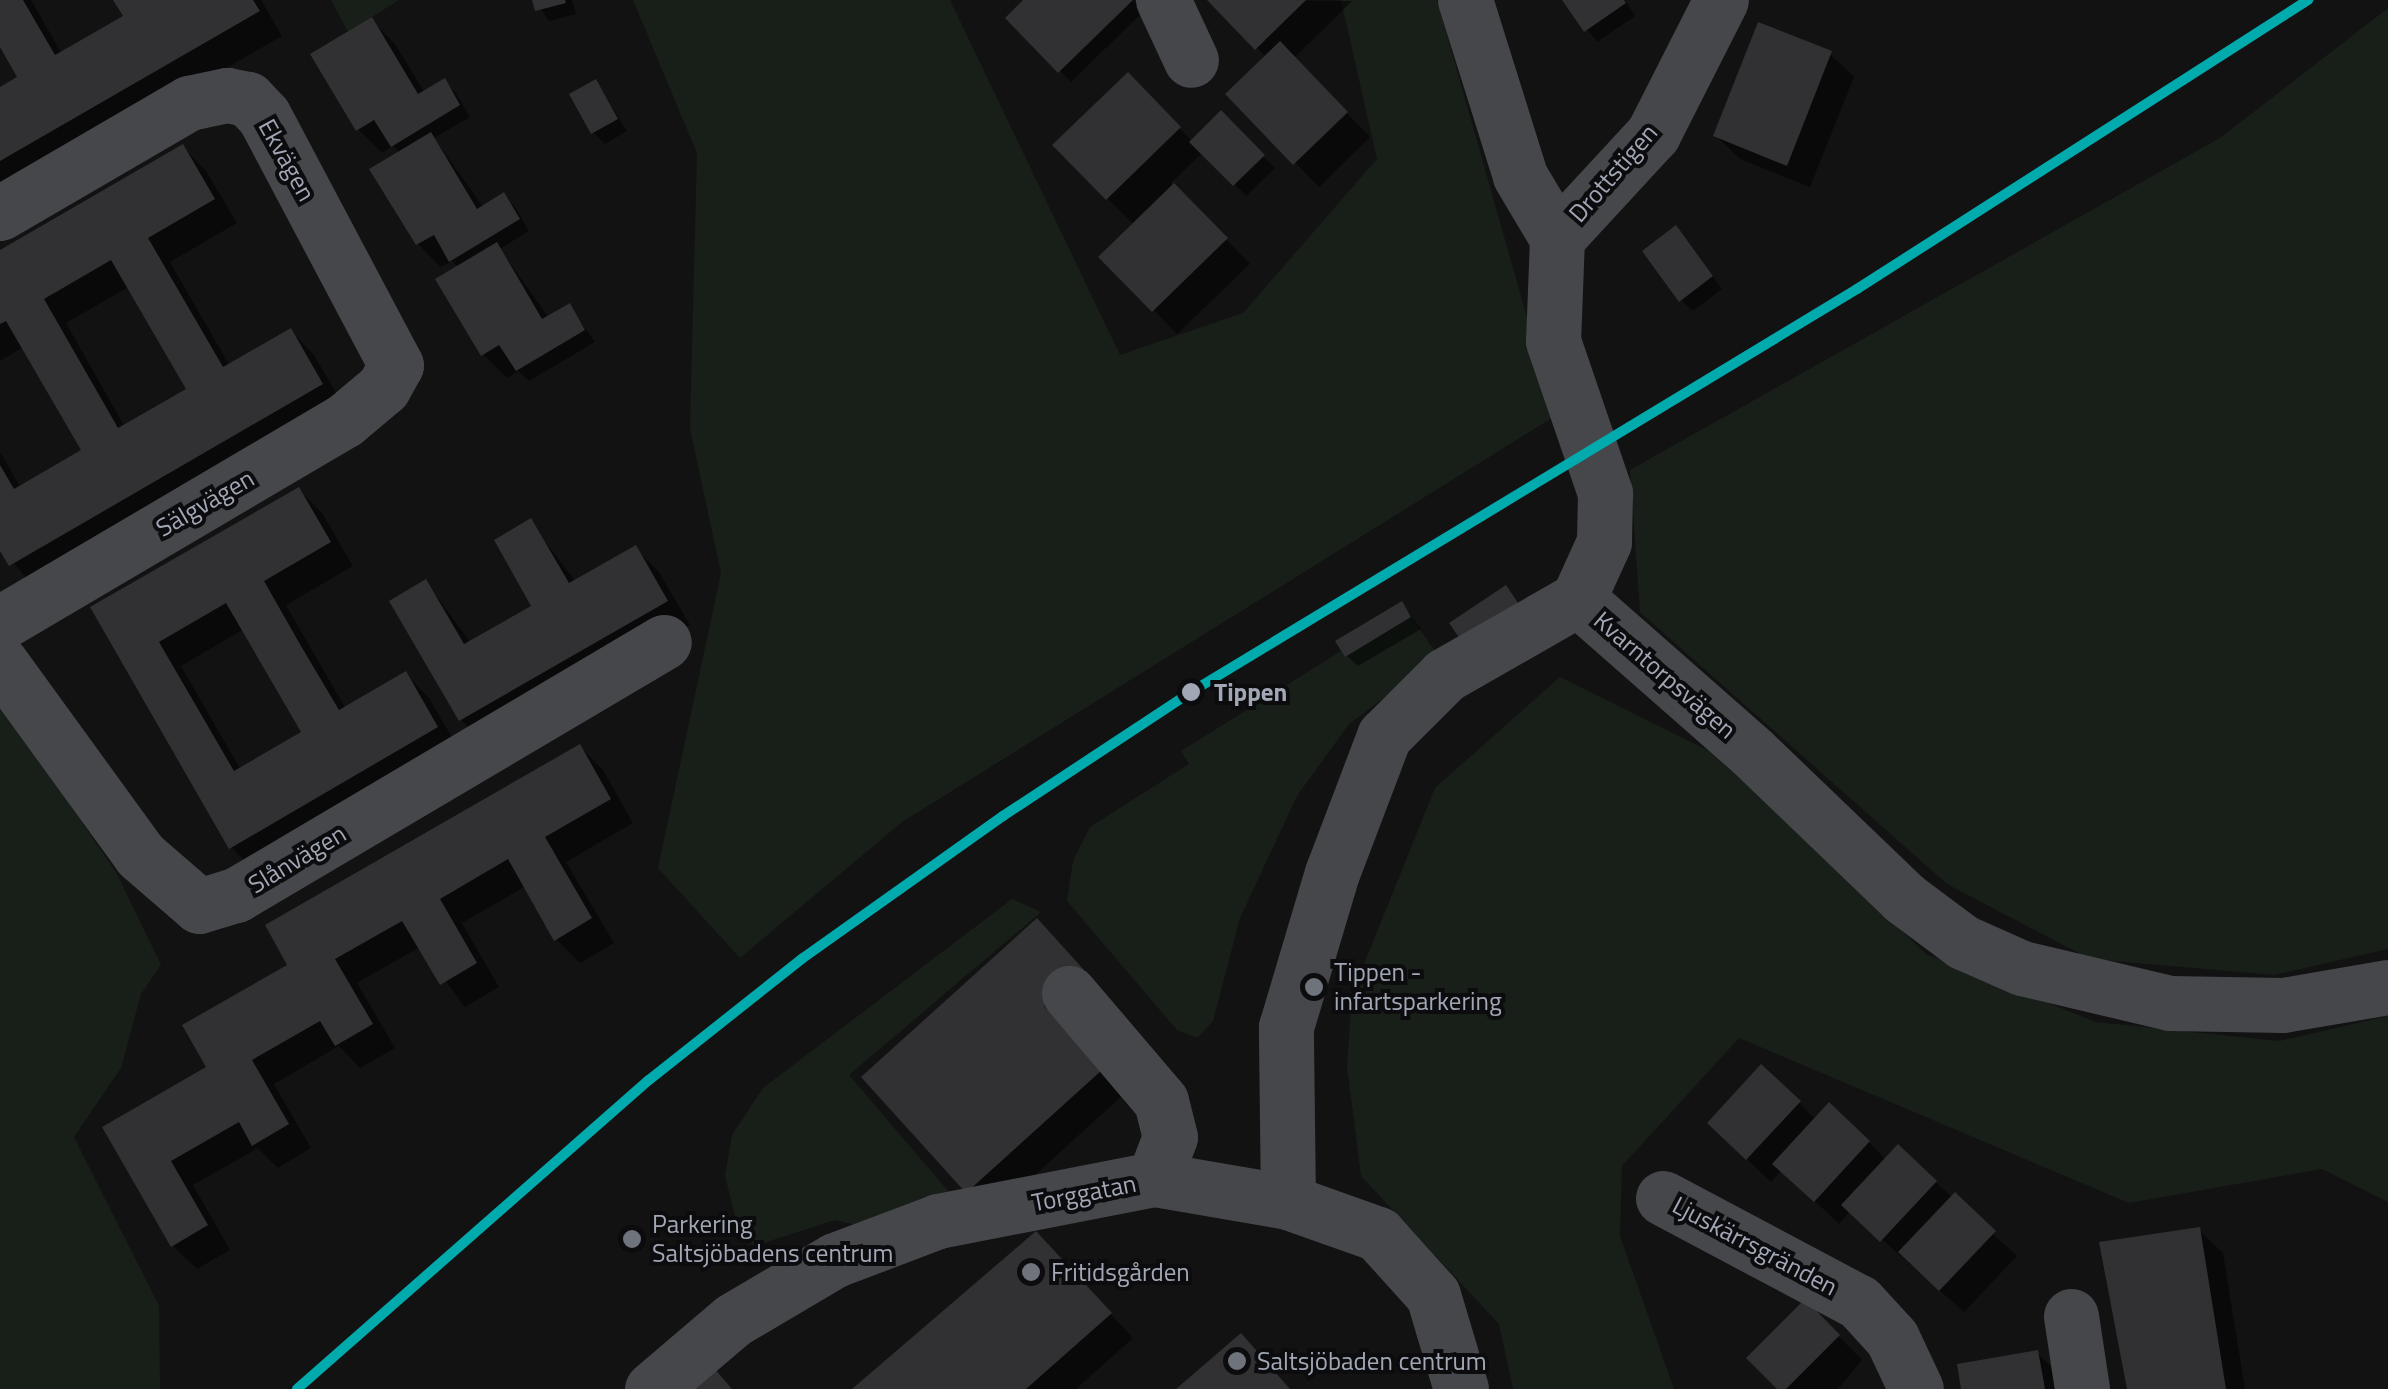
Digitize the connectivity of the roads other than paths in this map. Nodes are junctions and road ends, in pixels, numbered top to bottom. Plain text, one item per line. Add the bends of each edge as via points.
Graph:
1 (1163, 0) edge
2 (1465, 0) edge
3 (1721, 0) edge
4 (1191, 60) dead end
5 (0, 213) edge
6 (1557, 238) junction
7 (396, 365) joint
8 (1578, 599) junction
9 (0, 623) edge
10 (664, 642) dead end
11 (0, 662) edge
12 (2388, 987) edge
13 (1069, 993) dead end
14 (1154, 1179) junction
15 (1663, 1198) dead end
16 (1288, 1202) junction
17 (2072, 1316) dead end
18 (652, 1389) edge
19 (1461, 1389) edge
20 (1916, 1389) edge
21 (2082, 1389) edge

1 - 4 street
2 - 6 street via 1520,176
3 - 6 street, Drottstigen via 1653,134
5 - 7 street, Ekvägen via 190,103 227,95 248,99 264,116
6 - 8 street via 1553,341 1605,493 1604,542
7 - 9 street, Sälgvägen via 383,388 345,420
8 - 12 street, Kvarntorpsvägen via 1904,898 1964,942 2022,968 2170,1004 2282,1005
8 - 16 street, Kvarntorpsvägen via 1444,675 1384,736 1332,873 1286,1027
10 - 11 street, Slånvägen via 236,895 199,906 140,855
13 - 14 street via 1161,1101 1170,1137
14 - 16 street, Torggatan
14 - 18 street, Torggatan via 938,1221 835,1260 732,1320
15 - 20 street, Ljuskärrsgränden via 1859,1302 1892,1338
16 - 19 street, Torggatan via 1378,1234 1433,1294
17 - 21 street

